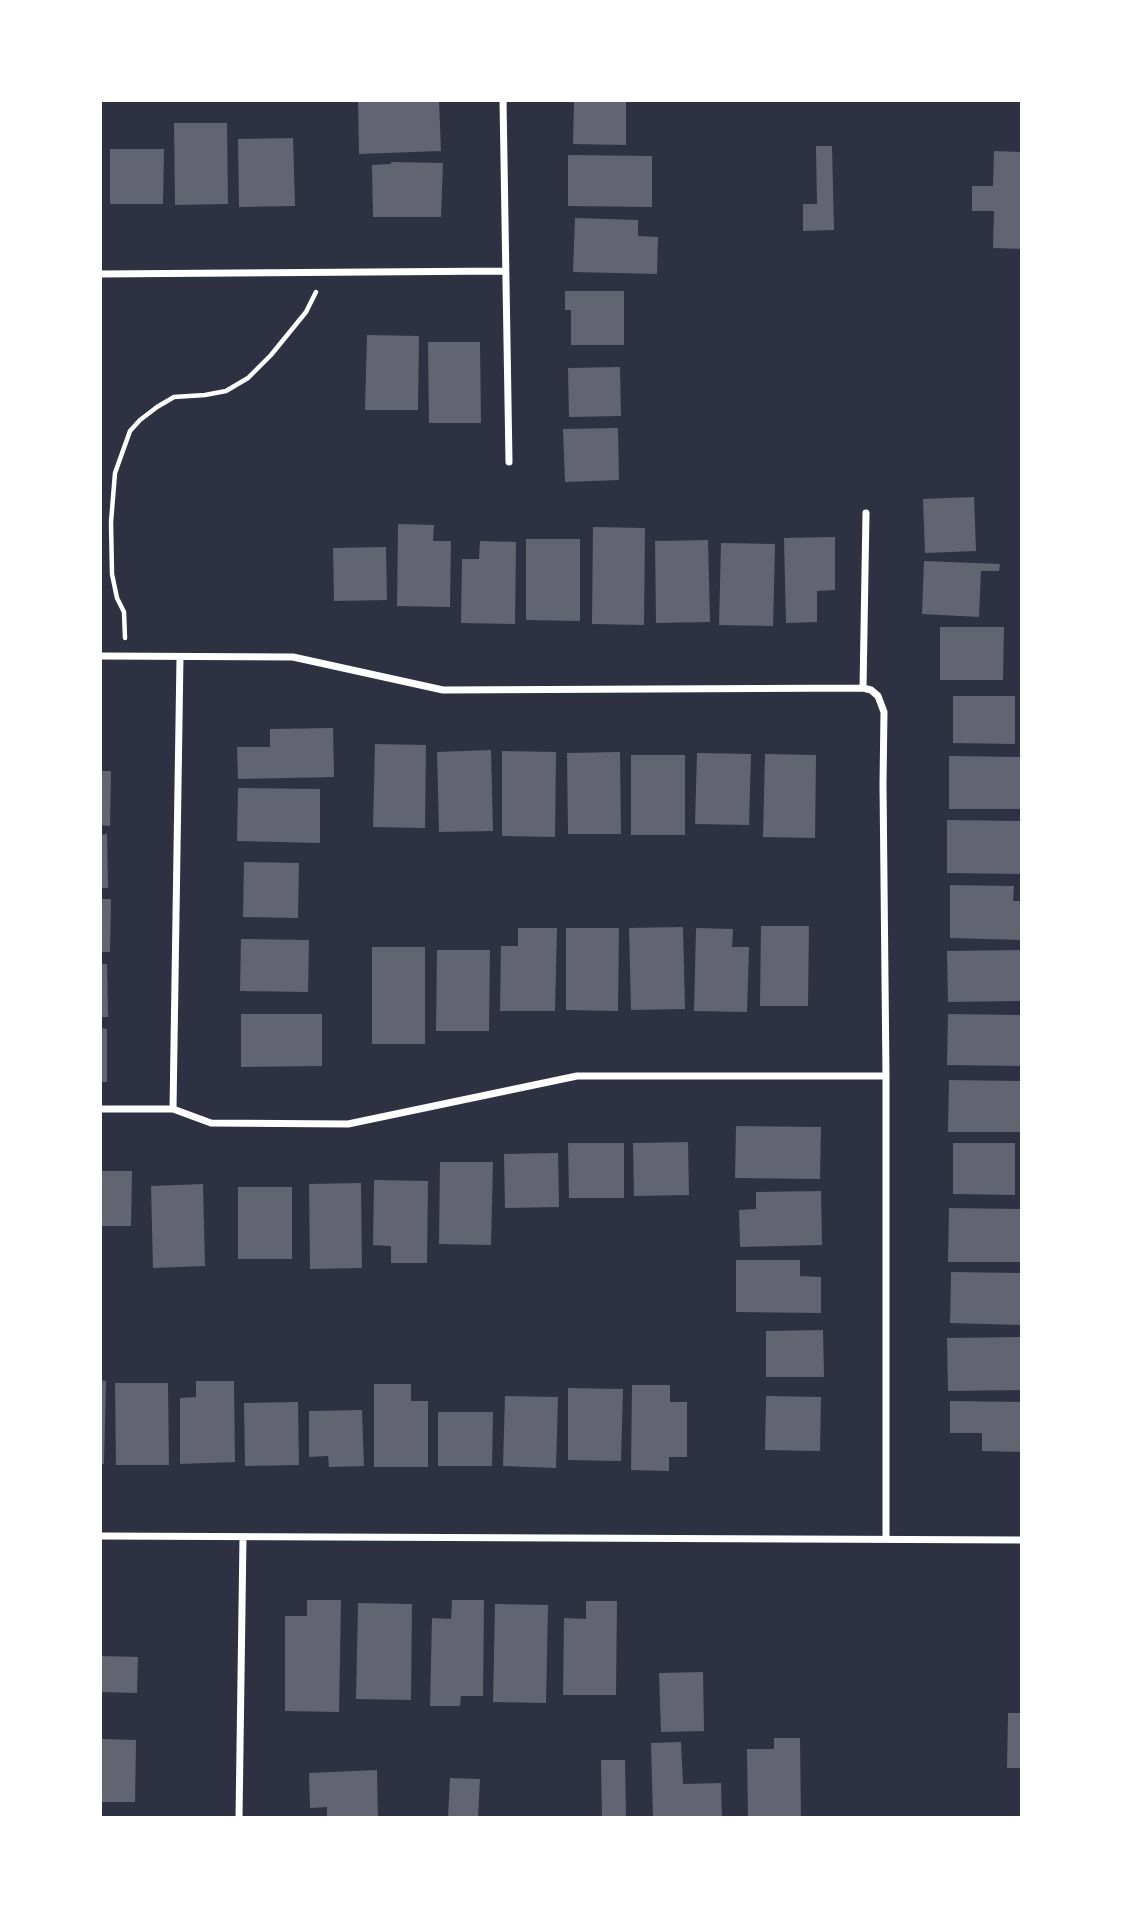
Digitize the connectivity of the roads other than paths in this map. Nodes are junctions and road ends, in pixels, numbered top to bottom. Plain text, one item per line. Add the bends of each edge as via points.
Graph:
1 (503, 100) edge
2 (505, 271) junction
3 (100, 274) edge
4 (509, 462) dead end
5 (866, 513) dead end
6 (100, 656) edge
7 (180, 657) junction
8 (863, 688) junction
9 (886, 1076) junction
10 (100, 1109) edge
11 (173, 1109) junction
12 (100, 1536) edge
13 (243, 1537) junction
14 (886, 1539) junction
15 (1022, 1539) edge
16 (239, 1818) edge

1 - 2 street
2 - 3 street
2 - 4 street
5 - 8 street
6 - 7 street
7 - 8 street via 293,657 443,690
7 - 11 street
8 - 9 street via 878,696 884,712
9 - 11 street via 577,1076 348,1124 211,1124
9 - 14 street
10 - 11 street
12 - 13 street
13 - 14 street
13 - 16 street
14 - 15 street

